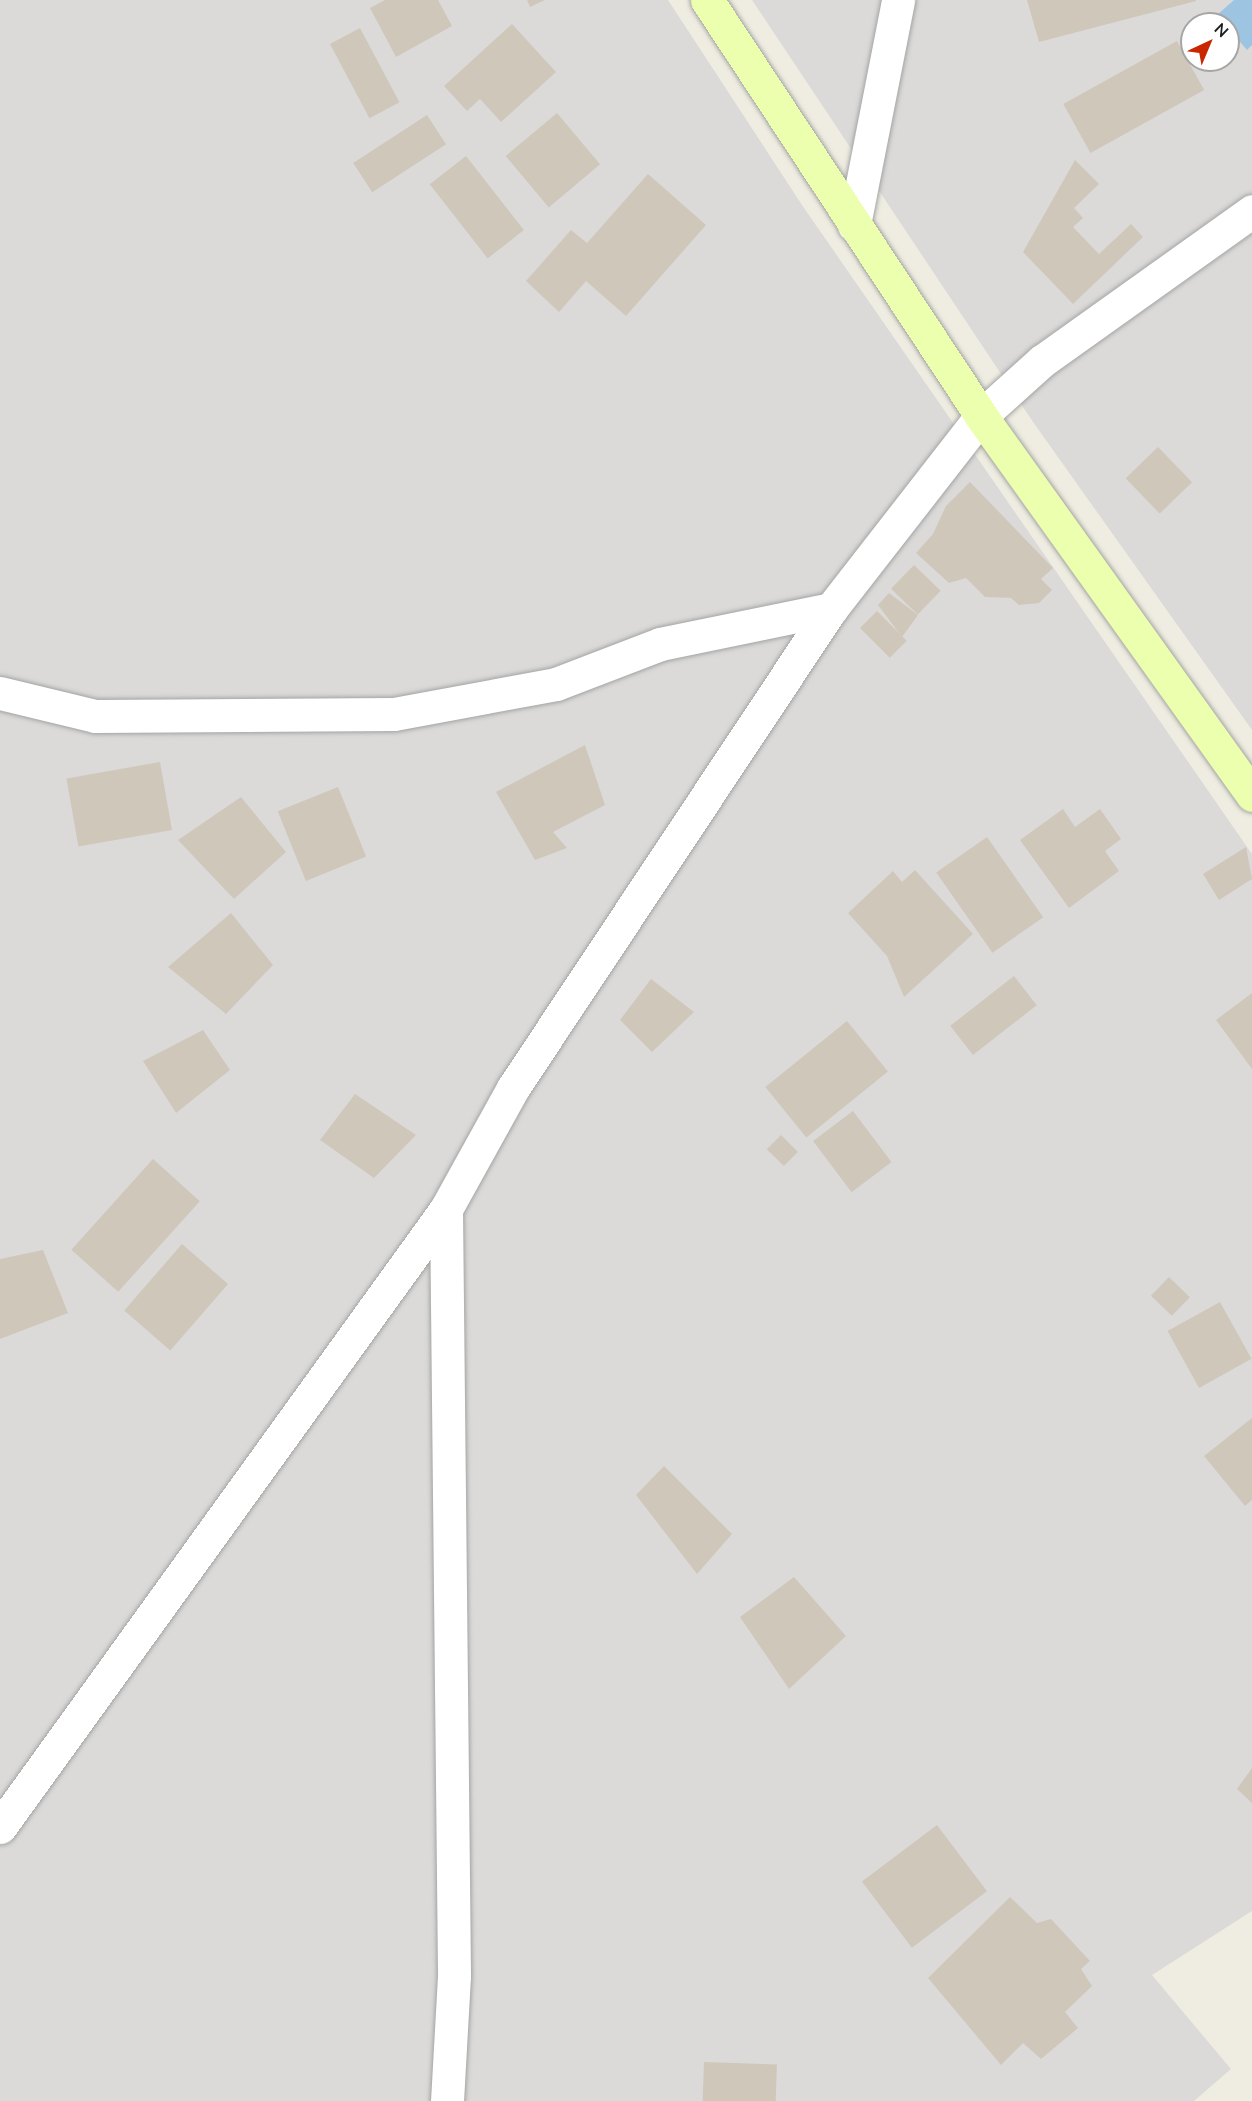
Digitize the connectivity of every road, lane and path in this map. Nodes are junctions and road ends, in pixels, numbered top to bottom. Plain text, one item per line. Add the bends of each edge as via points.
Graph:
1 (707, 0) edge
2 (898, 0) edge
3 (1252, 211) edge
4 (854, 225) junction
5 (981, 416) junction
6 (831, 609) junction
7 (0, 693) edge
8 (1252, 795) edge
9 (446, 1209) junction
10 (0, 1827) edge
11 (447, 2101) edge

1 - 4 main road
2 - 4 street
3 - 5 street via 1042,361
4 - 5 main road
5 - 6 street
5 - 8 main road
6 - 7 street via 660,644 556,684 393,714 95,716
6 - 9 street via 513,1088
9 - 10 street via 265,1453
9 - 11 street via 454,1953

